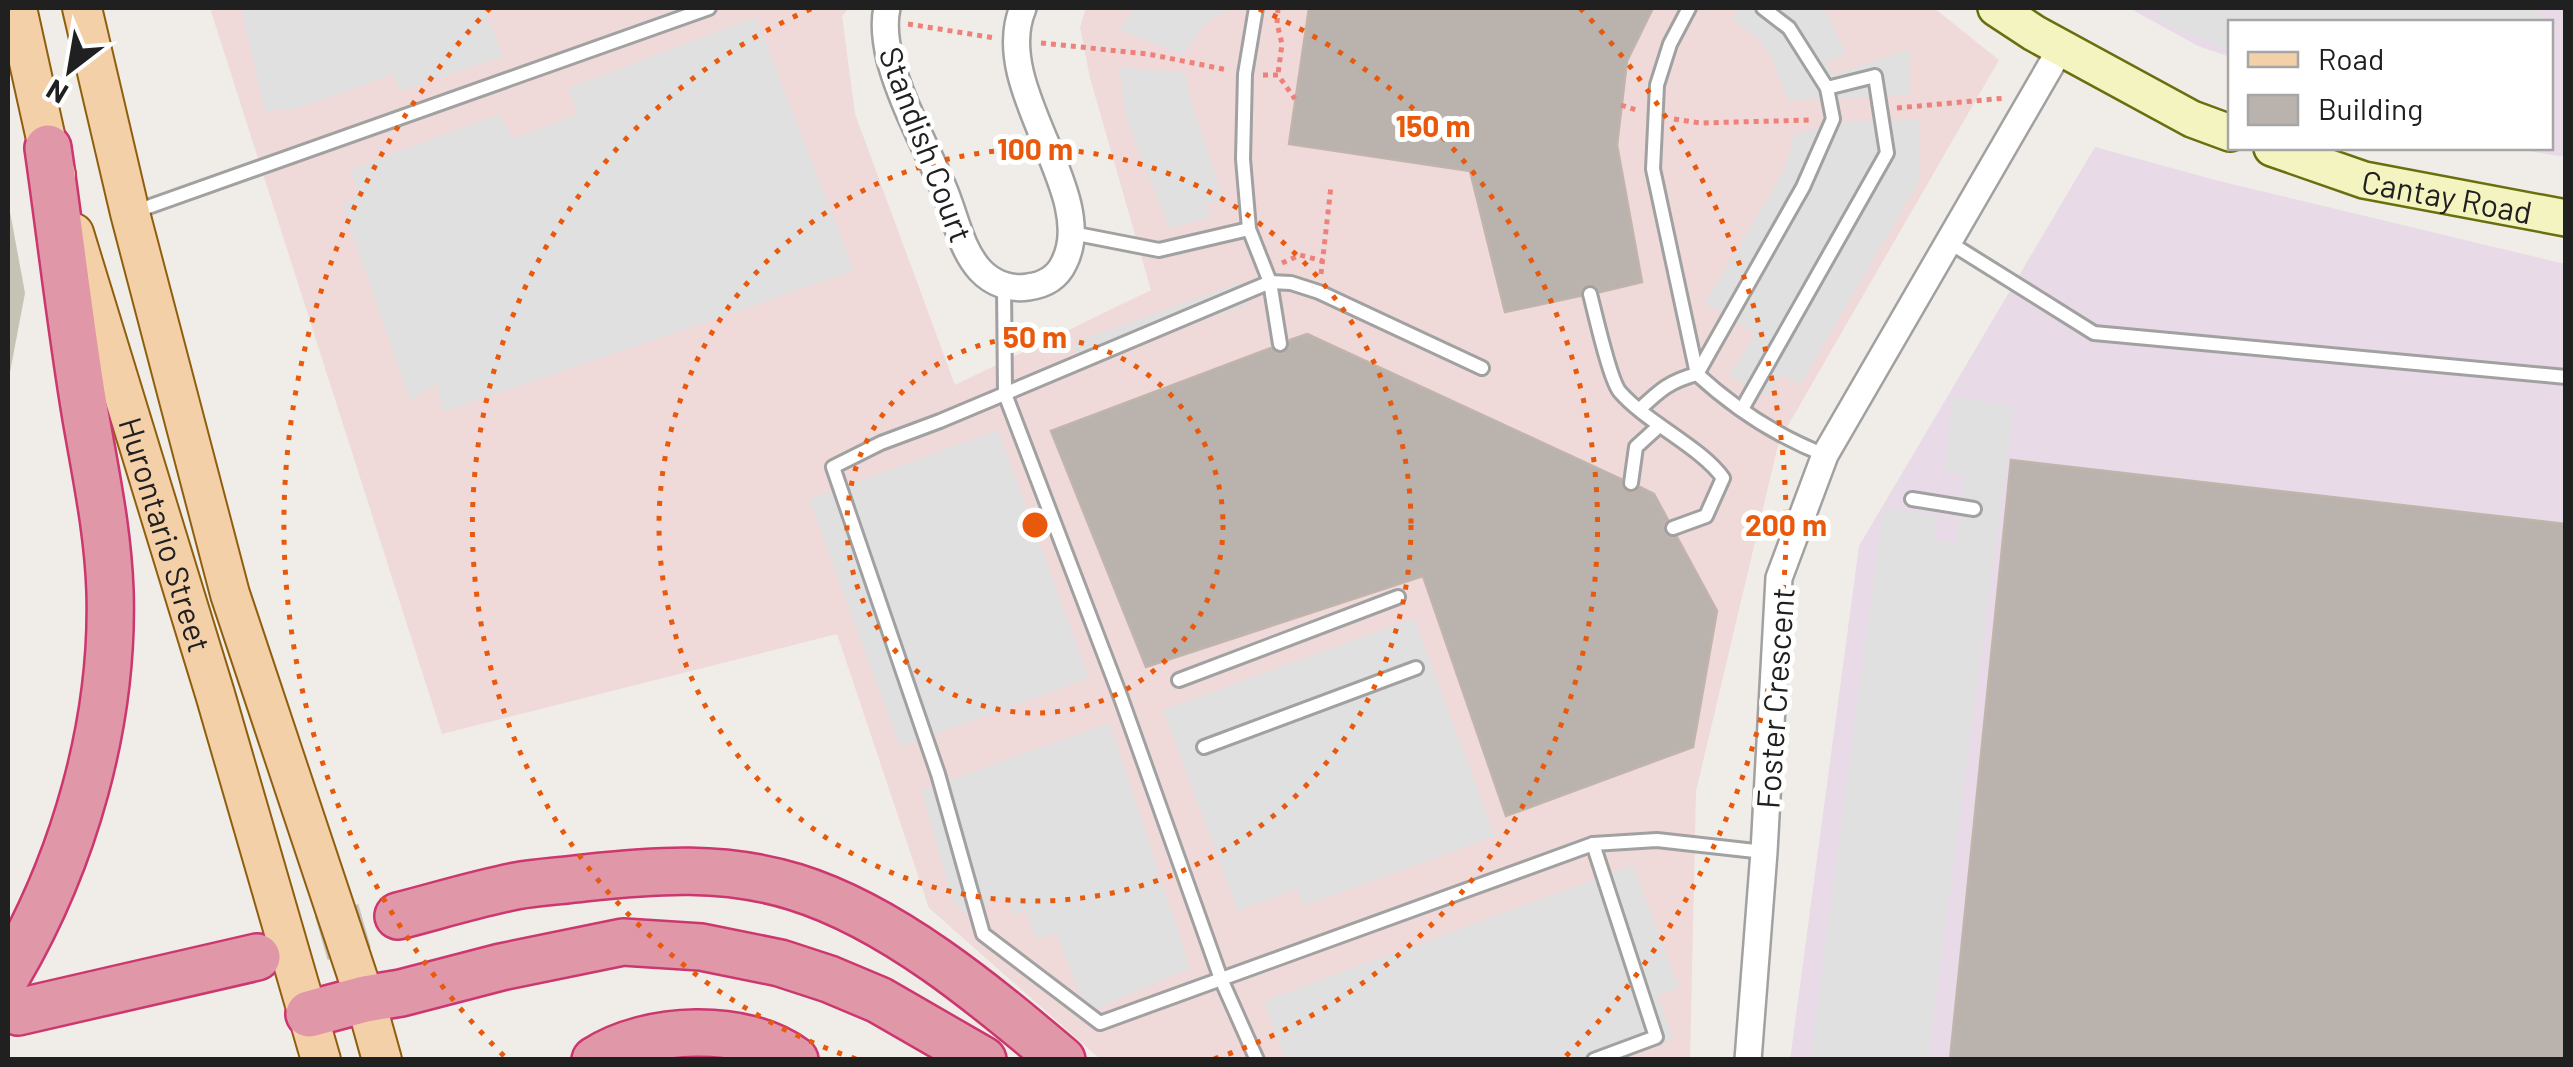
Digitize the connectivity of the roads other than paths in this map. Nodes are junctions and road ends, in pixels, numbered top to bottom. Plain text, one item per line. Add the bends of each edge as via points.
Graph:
1 (17, 8) edge
2 (82, 8) edge
3 (708, 8) edge
4 (1023, 8) edge
5 (1256, 8) edge
6 (1689, 8) edge
7 (1763, 8) edge
8 (1996, 8) edge
9 (886, 14) edge
10 (2061, 48) junction
11 (1826, 88) junction
12 (2228, 131) edge
13 (48, 148) junction
14 (2278, 150) edge
15 (130, 213) junction
16 (2566, 218) edge
17 (1249, 229) junction
18 (1072, 232) junction
19 (1947, 241) junction
20 (1268, 276) junction
21 (1004, 286) junction
22 (1590, 294) dead end
23 (1280, 344) dead end
24 (1482, 368) dead end
25 (1698, 374) junction
26 (2566, 377) edge
27 (1005, 394) junction
28 (1640, 409) junction
29 (1742, 409) junction
30 (1659, 426) junction
31 (1824, 455) junction
32 (1631, 483) dead end
33 (1912, 499) dead end
34 (1974, 509) dead end
35 (1673, 528) dead end
36 (1398, 597) dead end
37 (1416, 668) dead end
38 (1179, 680) dead end
39 (1204, 747) dead end
40 (1593, 844) junction
41 (1764, 852) junction
42 (398, 916) tunnel mouth
43 (257, 957) tunnel mouth
44 (1221, 978) junction
45 (13, 993) edge
46 (365, 999) junction
47 (309, 1014) junction
48 (321, 1060) edge
49 (382, 1060) edge
50 (595, 1060) edge
51 (795, 1060) edge
52 (983, 1060) edge
53 (1062, 1060) edge
54 (1257, 1060) edge
55 (1594, 1060) edge
56 (1748, 1060) edge

1 - 13 main road, Hurontario Street
2 - 15 main road, Hurontario Street
3 - 15 lane
4 - 18 street via 1014,41 1020,77 1059,176
5 - 17 lane via 1244,74
6 - 25 lane via 1657,85 1653,169
7 - 11 lane via 1789,28
8 - 10 street
9 - 21 street, Standish Court via 891,64 969,255
10 - 12 street via 2192,119
10 - 19 street, Foster Crescent
11 - 25 lane via 1833,119 1804,187
11 - 29 lane via 1875,76 1887,153
13 - 45 highway via 102,497 108,650 92,766
13 - 47 main road, Hurontario Street
14 - 16 street, Cantay Road via 2364,180
15 - 46 main road, Hurontario Street via 230,594
17 - 18 lane via 1159,250
17 - 20 lane
18 - 21 street via 1057,275 1041,285
19 - 26 lane via 2094,334
19 - 31 street, Foster Crescent
20 - 23 lane
20 - 24 lane via 1319,292
20 - 27 lane
21 - 27 lane
22 - 28 lane via 1617,389
25 - 28 lane via 1665,386
25 - 29 lane
27 - 44 lane
27 - 44 lane via 833,466 938,774 983,934 1100,1022
28 - 30 lane
29 - 31 lane
30 - 32 lane via 1636,448
30 - 35 lane via 1723,478 1706,516
31 - 41 street, Foster Crescent via 1780,578
33 - 34 lane
36 - 38 lane
37 - 39 lane
40 - 41 lane via 1657,840
40 - 44 lane
40 - 55 lane via 1656,1036
41 - 56 street, Foster Crescent
42 - 53 highway via 517,886 652,870 754,878 795,887 868,920 927,955
43 - 45 highway
44 - 54 lane
46 - 47 highway
46 - 49 main road, Hurontario Street
46 - 52 highway via 623,942 701,946 829,978
47 - 48 main road, Hurontario Street
50 - 51 highway via 654,1037 701,1032 745,1037

